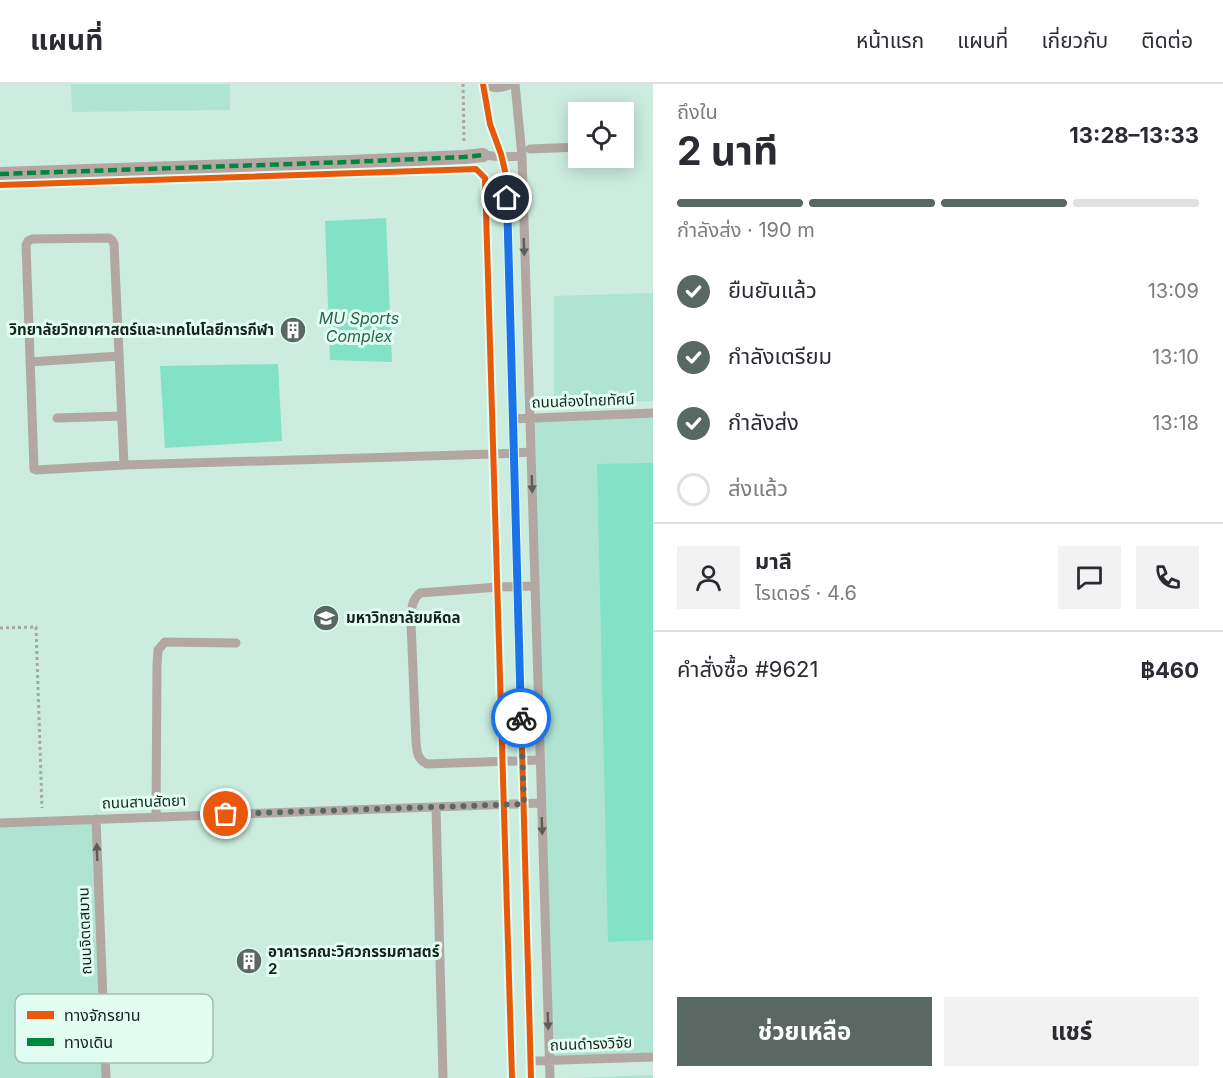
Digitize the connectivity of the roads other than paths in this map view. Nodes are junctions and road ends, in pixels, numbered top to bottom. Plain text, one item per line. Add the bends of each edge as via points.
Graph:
1 (484, 84) edge
2 (510, 84) edge
3 (515, 84) edge
4 (568, 147) edge
5 (530, 149) dead end
6 (483, 155) joint
7 (522, 156) junction
8 (502, 157) junction
9 (0, 174) edge
10 (119, 356) junction
11 (30, 362) junction
12 (653, 413) edge
13 (122, 416) junction
14 (57, 418) dead end
15 (513, 419) junction
16 (530, 419) junction
17 (531, 452) junction
18 (514, 453) junction
19 (124, 465) junction
20 (518, 586) junction
21 (535, 586) junction
22 (236, 644) dead end
23 (540, 760) junction
24 (523, 761) junction
25 (541, 803) junction
26 (524, 804) junction
27 (436, 807) junction
28 (156, 817) junction
29 (96, 819) junction
30 (0, 823) edge
31 (103, 994) edge
32 (653, 1057) edge
33 (530, 1061) junction
34 (549, 1061) junction
35 (105, 1063) edge
36 (106, 1078) edge
37 (443, 1078) edge
38 (531, 1078) edge
39 (550, 1078) edge

1 - 2 lane via 499,88
1 - 8 lane via 490,124
3 - 7 lane
4 - 5 lane
6 - 8 lane
6 - 9 street
7 - 8 lane
7 -> 16 lane
8 - 15 lane via 507,198
10 - 11 lane
10 - 11 lane via 112,240 32,239 26,245
10 - 13 lane
11 - 19 lane via 35,470
12 - 16 lane, ถนนส่องไทยทัศน์
13 - 14 lane
13 - 19 lane
15 - 16 lane, ถนนส่องไทยทัศน์
15 - 18 lane
16 - 17 lane
17 - 18 lane
17 -> 21 lane
18 - 19 lane
18 - 20 lane
20 - 21 lane
20 - 24 lane
20 - 24 lane via 420,593 412,604 411,623 420,759 427,764
21 - 23 lane
22 - 28 lane via 165,642 158,650
23 - 24 lane
23 - 25 lane
24 - 26 lane
25 - 26 lane, ถนนสานสัตยา
25 -> 34 lane
26 - 27 lane, ถนนสานสัตยา
26 - 33 lane
27 - 28 lane, ถนนสานสัตยา
27 - 37 lane
28 - 29 lane, ถนนสานสัตยา
29 - 30 lane, ถนนสานสัตยา
31 -> 29 lane, ถนนจิตตสมาน
32 - 34 lane, ถนนดำรงวิจัย
33 - 34 lane, ถนนดำรงวิจัย
33 - 38 lane
34 - 39 lane
36 -> 35 lane, ถนนจิตตสมาน

